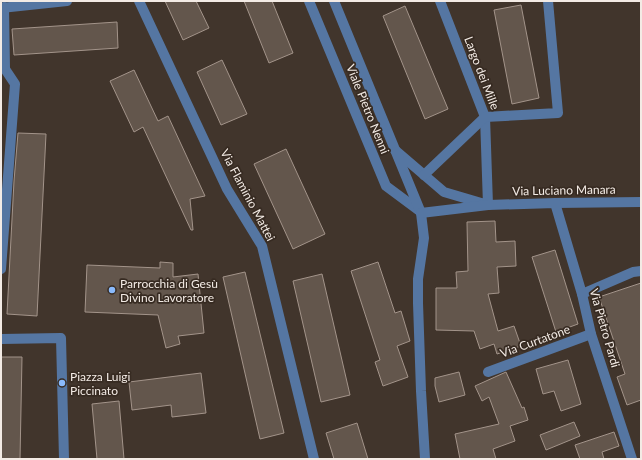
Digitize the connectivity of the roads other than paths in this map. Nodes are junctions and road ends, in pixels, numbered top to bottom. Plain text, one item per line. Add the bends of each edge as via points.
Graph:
1 (67, 1) edge
2 (139, 1) edge
3 (309, 1) edge
4 (334, 1) edge
5 (440, 1) edge
6 (548, 1) edge
7 (3, 8) edge
8 (485, 117) junction
9 (395, 150) junction
10 (424, 175) junction
11 (641, 202) edge
12 (556, 203) junction
13 (488, 205) junction
14 (421, 213) junction
15 (1, 269) edge
16 (641, 271) edge
17 (582, 294) junction
18 (591, 334) junction
19 (1, 339) edge
20 (488, 372) dead end
21 (426, 458) edge
22 (64, 459) edge
23 (314, 459) edge
24 (632, 459) edge

1 - 7 street
2 - 23 street, Via Flaminio Mattei via 227,189 262,246
3 - 14 street, Viale Pietro Nenni via 386,186
4 - 9 street, Viale Pietro Nenni
5 - 8 street, Largo dei Mille
6 - 8 street via 558,114
7 - 15 street via 5,69 15,84
8 - 10 street
8 - 13 street, Largo dei Mille
9 - 10 street
9 - 14 street, Viale Pietro Nenni
10 - 13 street via 444,192
11 - 12 street, Via Luciano Manara
12 - 13 street, Via Luciano Manara
12 - 17 street, Via Pietro Pardi
13 - 14 street
14 - 21 street, Viale Pietro Nenni via 424,238 418,280 418,303
16 - 17 street
17 - 18 street, Via Pietro Pardi
18 - 20 street, Via Curtatone
18 - 24 street, Via Pietro Pardi
19 - 22 street via 61,338

